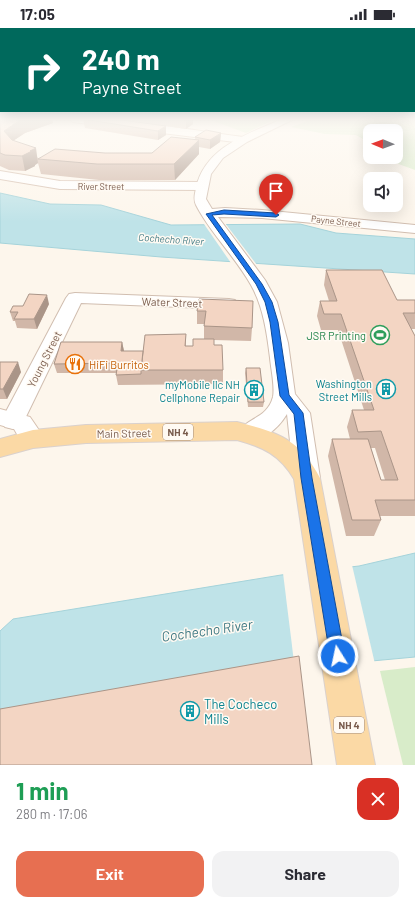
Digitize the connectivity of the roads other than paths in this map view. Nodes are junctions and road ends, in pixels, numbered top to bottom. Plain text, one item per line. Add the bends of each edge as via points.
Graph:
1 (223, 153) edge
2 (0, 175) edge
3 (202, 186) junction
4 (212, 218) junction
5 (415, 230) edge
6 (75, 298) joint
7 (256, 303) junction
8 (284, 396) junction
9 (7, 419) edge
10 (250, 433) junction
11 (33, 439) junction
12 (0, 448) edge
13 (307, 478) junction
14 (356, 765) edge

1 - 3 street via 205,174
2 - 3 street, River Street via 60,185
3 - 4 street via 200,199
4 - 5 street, Payne Street via 224,212 262,214
4 - 7 street via 259,284
6 - 7 street, Water Street
6 - 9 street, Young Street
7 - 8 street via 278,344
8 - 10 street via 274,419
8 - 13 street via 299,413
9 - 11 street via 22,423
10 - 11 main road, Main Street / NH 4 via 237,431 86,434
10 - 13 main road, Main Street / NH 4 via 288,452
11 - 12 main road, Main Street / NH 4
13 - 14 main road, NH 4

